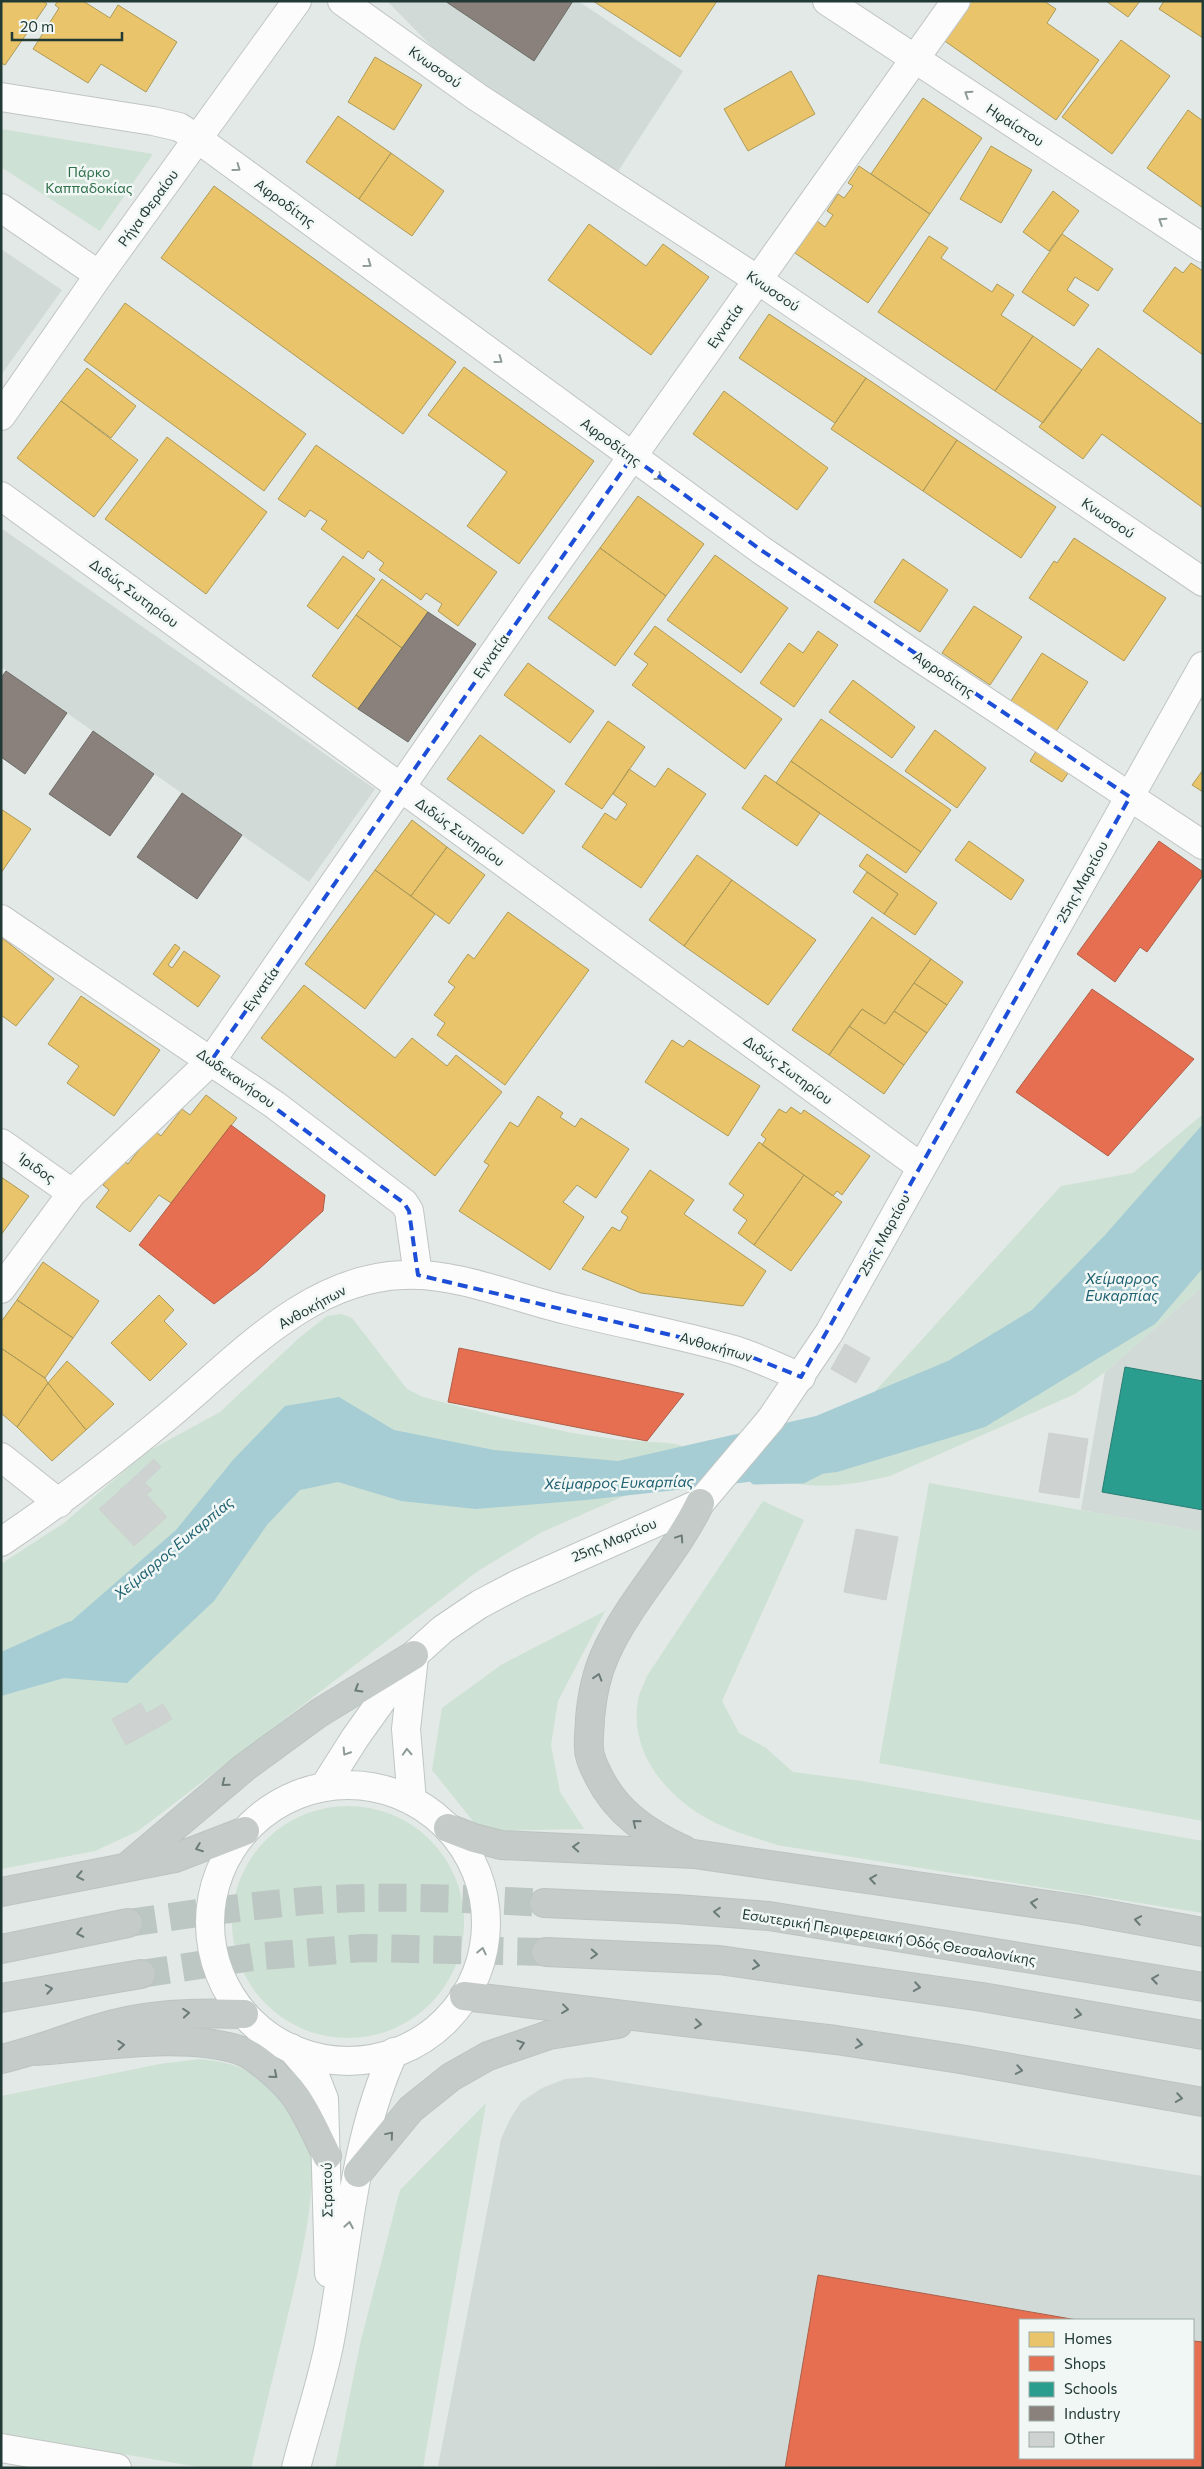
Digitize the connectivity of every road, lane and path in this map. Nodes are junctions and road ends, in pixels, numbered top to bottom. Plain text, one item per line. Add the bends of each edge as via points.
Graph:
1 (297, 1) edge
2 (342, 1) edge
3 (827, 1) edge
4 (956, 1) edge
5 (915, 59) junction
6 (1, 97) edge
7 (198, 139) junction
8 (1, 208) edge
9 (1203, 248) edge
10 (99, 275) junction
11 (758, 280) junction
12 (1, 416) edge
13 (632, 457) junction
14 (1, 496) edge
15 (1203, 582) edge
16 (1203, 666) edge
17 (400, 788) junction
18 (1130, 797) junction
19 (1203, 845) edge
20 (1, 919) edge
21 (211, 1061) junction
22 (1, 1143) edge
23 (921, 1167) junction
24 (72, 1193) junction
25 (418, 1275) junction
26 (1, 1289) edge
27 (801, 1377) junction
28 (1, 1457) edge
29 (59, 1503) junction
30 (700, 1503) junction
31 (1, 1542) edge
32 (414, 1655) junction
33 (324, 1787) junction
34 (412, 1801) junction
35 (448, 1828) junction
36 (245, 1830) junction
37 (694, 1854) junction
38 (128, 1866) junction
39 (1, 1892) edge
40 (544, 1903) tunnel mouth
41 (128, 1923) tunnel mouth
42 (1203, 1932) edge
43 (1, 1949) edge
44 (546, 1952) tunnel mouth
45 (141, 1974) tunnel mouth
46 (1203, 1987) edge
47 (464, 1996) junction
48 (1, 1998) edge
49 (244, 2014) junction
50 (649, 2019) junction
51 (1203, 2035) edge
52 (291, 2048) junction
53 (37, 2051) junction
54 (394, 2052) junction
55 (1, 2059) edge
56 (1203, 2102) edge
57 (327, 2156) junction
58 (358, 2172) junction
59 (330, 2342) junction
60 (1, 2448) edge
61 (117, 2468) edge
62 (296, 2468) edge

1 - 7 street, Ρήγα Φεραίου
2 - 11 street, Κνωσσού via 477,97
3 - 5 street, Ηφαίστου
4 - 5 street, Εγνατία
9 -> 5 street, Ηφαίστου
5 - 11 street, Εγνατία
6 - 7 street, Αφροδίτης via 153,121 179,128
7 - 10 street, Ρήγα Φεραίου
7 -> 13 street, Αφροδίτης
8 - 10 street
10 - 12 street, Ρήγα Φεραίου
11 - 13 street, Εγνατία
11 - 15 street, Κνωσσού
13 - 17 street, Εγνατία
13 -> 18 street, Αφροδίτης via 761,550
14 - 17 street, Διδώς Σωτηρίου
16 - 18 street, 25ης Μαρτίου
17 - 21 street, Εγνατία
17 - 23 street, Διδώς Σωτηρίου
18 - 19 street, Αφροδίτης
18 - 23 street, 25ης Μαρτίου
20 - 21 street, Δωδεκανήσου
21 - 24 street, Εγνατία
21 - 25 street, Δωδεκανήσου via 404,1203 409,1210
22 - 24 street, Ίριδος
23 - 27 street, 25ης Μαρτίου via 830,1333
24 - 26 street, Εγνατία
25 - 27 street, Ανθοκήπων via 469,1284 734,1350
25 - 29 street, Ανθοκήπων via 372,1278 312,1303 249,1346
27 - 30 street, 25ης Μαρτίου via 771,1419
28 - 29 street
29 - 31 street, Ανθοκήπων
30 - 32 street, 25ης Μαρτίου via 495,1596 443,1629
37 -> 30 highway via 639,1826 625,1813 606,1792 589,1750 592,1697 605,1655 629,1613 690,1524
32 -> 33 street, 25ης Μαρτίου
34 -> 32 street via 406,1729
32 -> 38 highway via 318,1712 245,1767
33 - 34 street via 369,1787
33 - 36 street via 280,1803
34 - 35 street
37 -> 35 highway via 501,1844
47 -> 35 street via 482,1955 485,1909 474,1865
36 -> 38 highway via 175,1858
36 - 49 street via 218,1877 210,1922 211,1942 223,1980
42 -> 37 highway via 1082,1910
38 -> 39 highway
46 -> 40 highway, Εσωτερική Περιφερειακή Οδός Θεσσαλονίκης via 769,1916
41 -> 43 highway
44 -> 51 highway via 719,1960 982,1997
48 -> 45 highway
47 -> 50 highway
47 - 54 street via 434,2030
49 - 52 street
53 -> 49 highway via 93,2030 154,2016 199,2012
50 -> 56 highway via 836,2040
58 -> 50 highway via 411,2109 450,2077 488,2056 549,2035
52 - 54 street via 332,2059 367,2058
52 - 57 street, Στρατού via 321,2087
53 - 55 highway
53 -> 57 highway via 158,2042 201,2043 244,2052 274,2074 294,2095
54 - 58 street, Στρατού via 374,2103
57 - 59 street, Στρατού
59 -> 58 street, Στρατού
59 - 62 street, Στρατού
60 - 61 street

